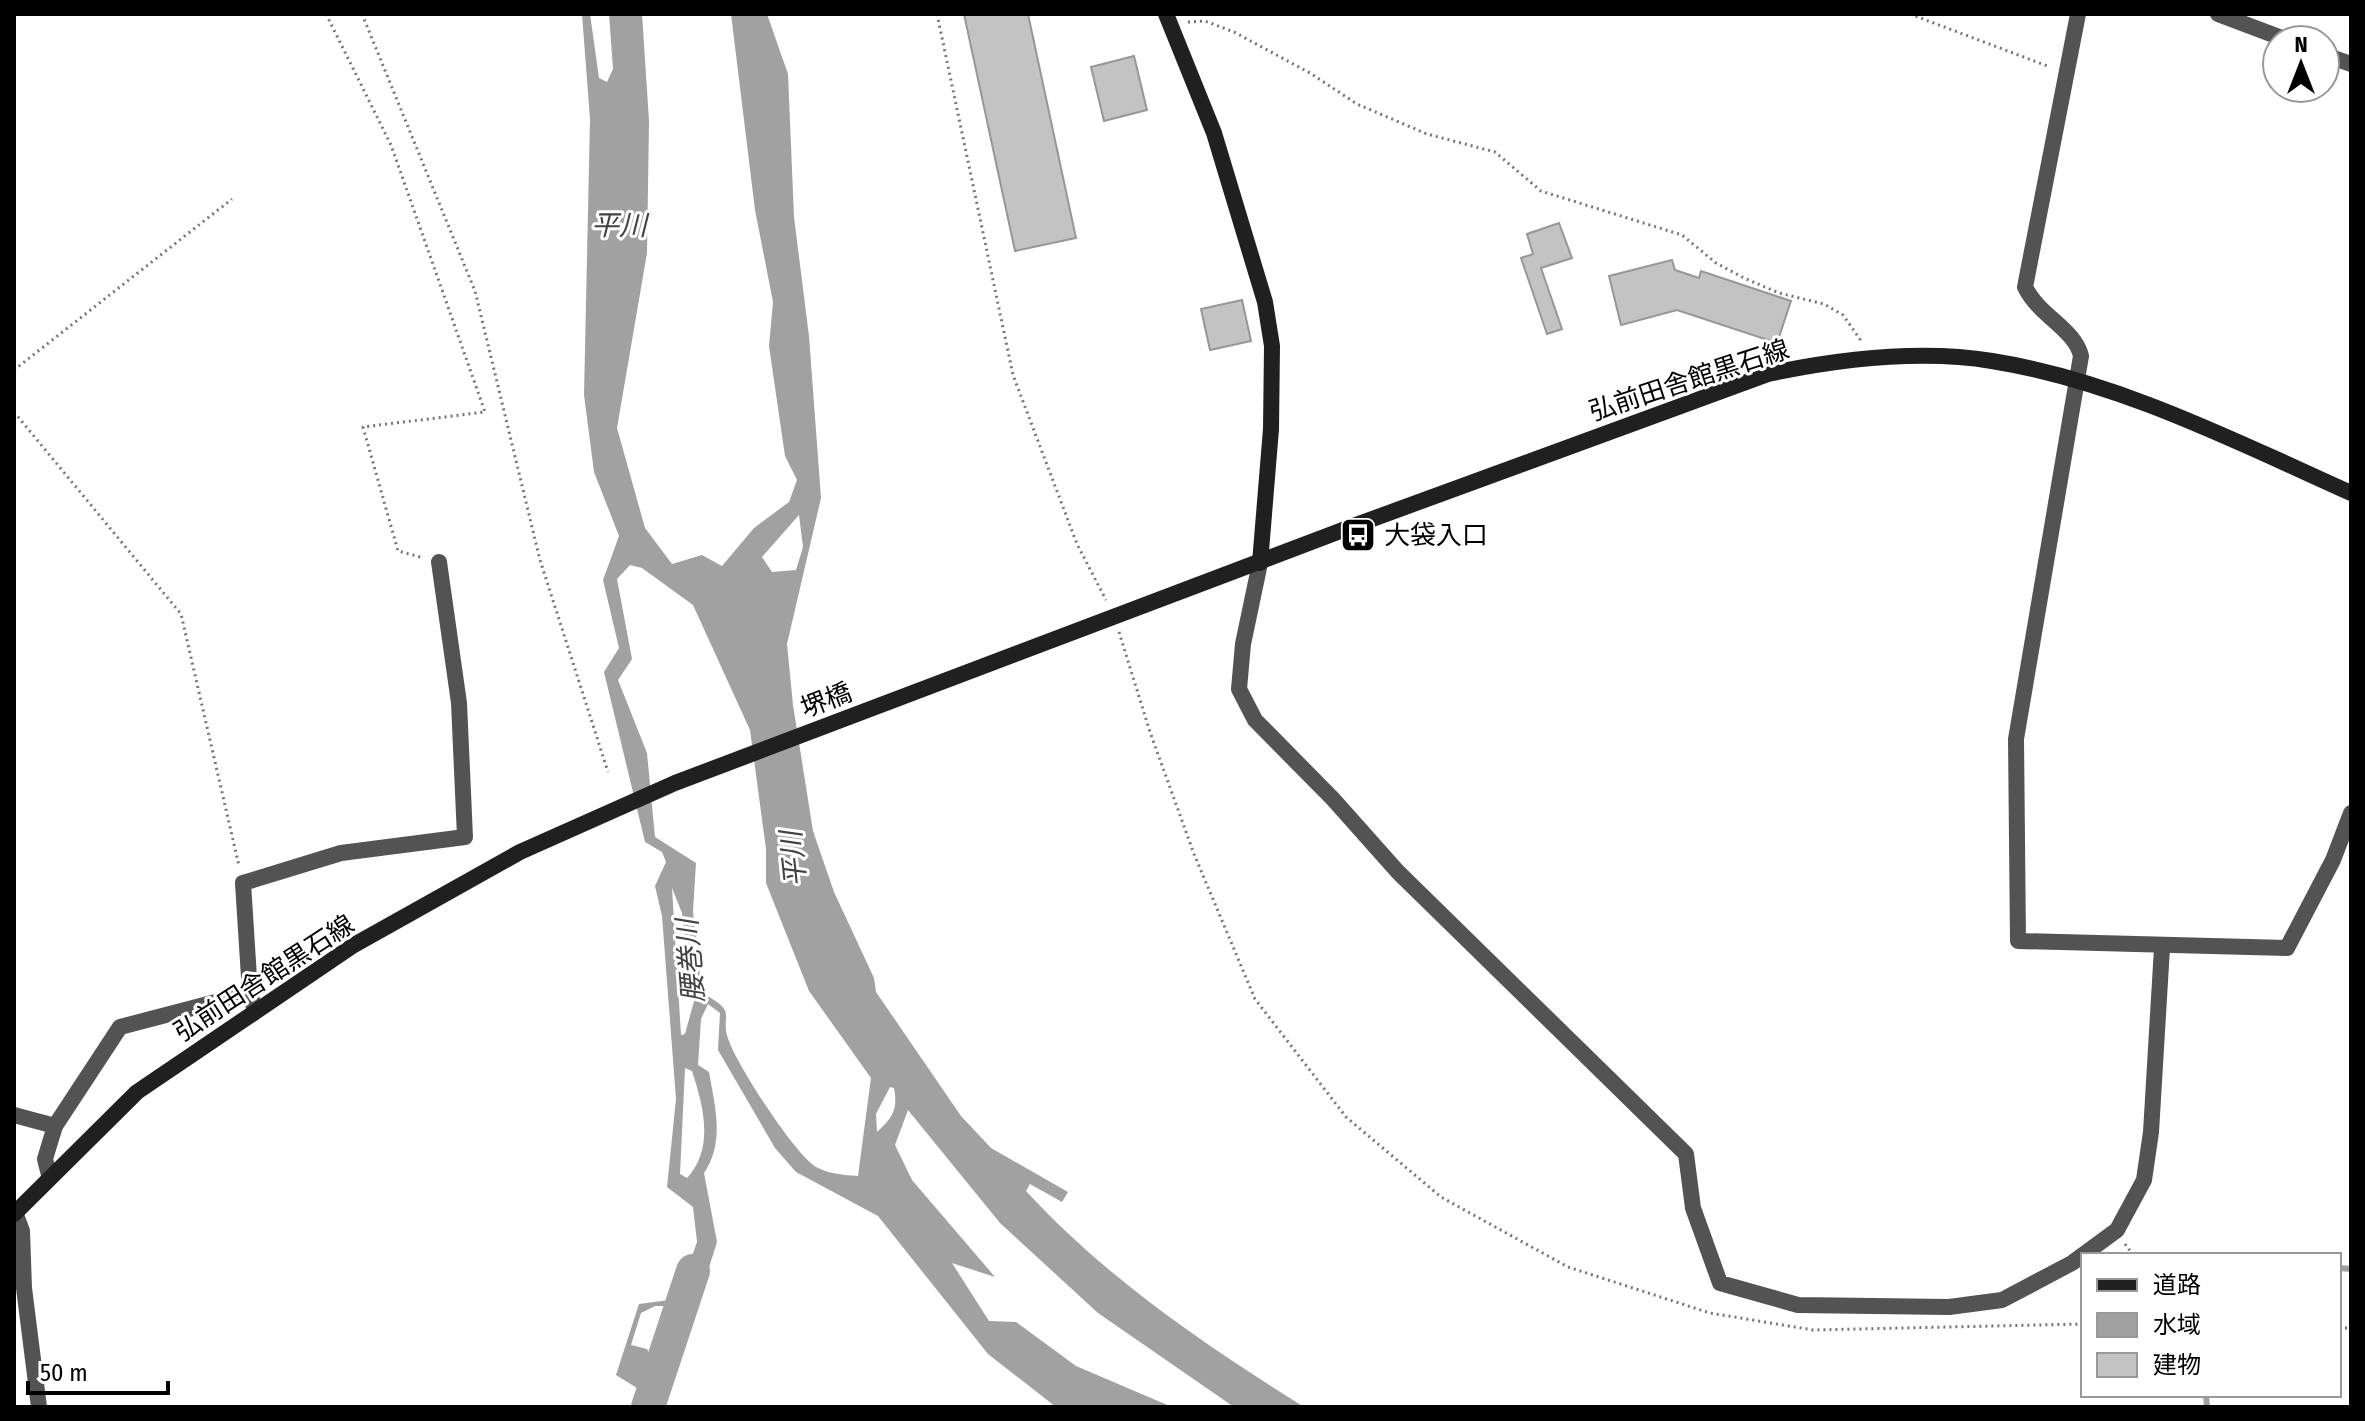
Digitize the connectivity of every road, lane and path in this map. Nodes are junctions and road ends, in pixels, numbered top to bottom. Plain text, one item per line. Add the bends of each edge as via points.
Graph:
1 (326, 14) edge
2 (362, 14) edge
3 (937, 14) edge
4 (1910, 14) edge
5 (2078, 14) edge
6 (2218, 14) edge
7 (1168, 18) edge
8 (2261, 30) edge
9 (2068, 74) junction
10 (232, 199) dead end
11 (1872, 359) junction
12 (14, 370) edge
13 (2077, 379) junction
14 (14, 412) edge
15 (2351, 493) edge
16 (439, 562) joint
17 (1260, 563) junction
18 (1114, 617) junction
19 (1098, 624) joint
20 (608, 772) dead end
21 (2351, 813) edge
22 (574, 828) joint
23 (243, 883) junction
24 (2162, 948) junction
25 (250, 993) junction
26 (255, 1011) junction
27 (14, 1115) edge
28 (55, 1126) junction
29 (49, 1175) junction
30 (15, 1213) edge
31 (2086, 1253) edge
32 (2081, 1256) edge
33 (2081, 1324) edge
34 (2351, 1327) edge
35 (2342, 1328) edge
36 (39, 1407) edge

1 - 16 path via 391,145 485,412 363,427 398,551
2 - 20 path via 475,291 540,560
3 - 18 path via 1013,375 1077,544
4 - 9 path
5 - 9 street
6 - 8 street
7 - 11 path via 1205,21 1234,32 1357,104 1427,134 1495,152 1541,191 1682,235 1744,278 1843,315
7 - 17 main road via 1214,133 1270,331 1271,429
9 - 13 street via 2025,287 2034,304 2078,342
10 - 12 path
11 - 13 main road, 弘前田舎館黒石線 via 1989,360
11 - 17 main road, 弘前田舎館黒石線 via 1768,374 1696,397
13 - 15 main road, 弘前田舎館黒石線
13 - 24 street via 2016,739 2018,941
14 - 23 path via 181,614
16 - 23 street via 459,703 465,837 341,853
17 - 18 main road, 弘前田舎館黒石線
17 - 32 street via 1239,689 1255,720 1398,872 1686,1154 1693,1208 1720,1283 1798,1305 1949,1307 2002,1300
18 - 19 main road, 弘前田舎館黒石線
18 - 33 path via 1189,840 1255,999 1346,1117 1441,1197 1568,1267 1710,1313 1813,1330
19 - 22 main road, 堺橋 via 675,783
21 - 24 street via 2320,888 2287,948
22 - 26 main road, 弘前田舎館黒石線 via 468,879
23 - 25 street
24 - 31 street via 2144,1180 2117,1230
25 - 26 street
25 - 28 street via 120,1027
26 - 29 main road, 弘前田舎館黒石線 via 137,1092
27 - 28 street
28 - 29 street via 45,1159
29 - 30 main road, 弘前田舎館黒石線
30 - 36 street via 22,1231
34 - 35 path

